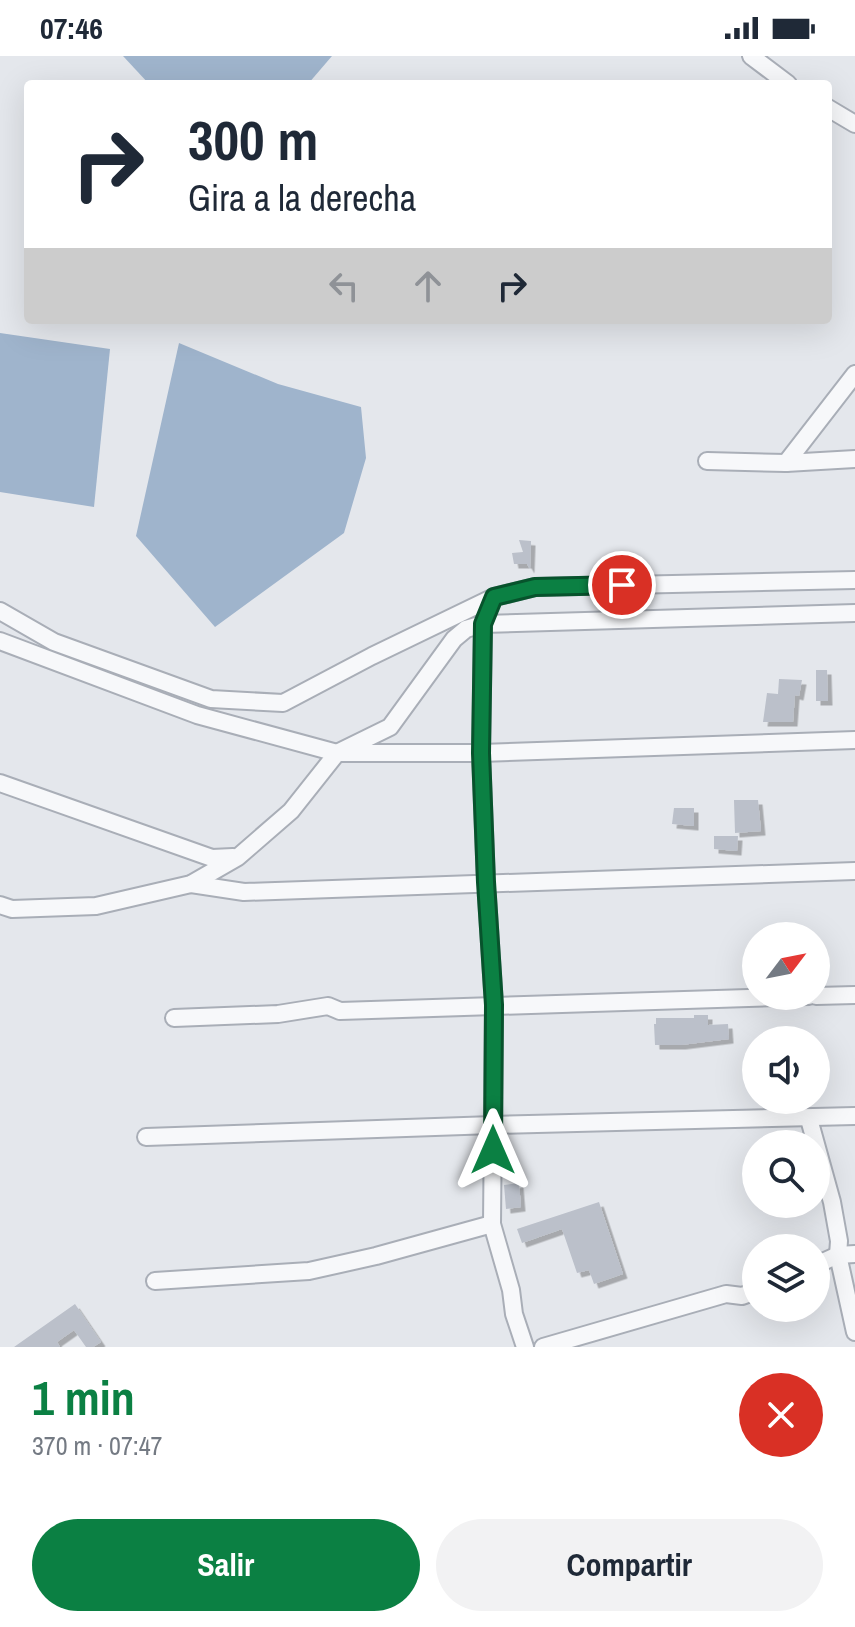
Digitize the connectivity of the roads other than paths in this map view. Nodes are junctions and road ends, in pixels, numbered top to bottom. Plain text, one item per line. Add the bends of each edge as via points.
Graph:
1 (751, 56) edge
2 (783, 80) edge
3 (832, 110) edge
4 (855, 124) edge
5 (855, 374) edge
6 (855, 459) edge
7 (707, 461) dead end
8 (786, 463) junction
9 (855, 580) edge
10 (494, 597) junction
11 (0, 611) edge
12 (855, 613) edge
13 (483, 624) junction
14 (0, 641) edge
15 (855, 740) edge
16 (337, 753) junction
17 (481, 753) junction
18 (0, 783) edge
19 (238, 857) junction
20 (855, 871) edge
21 (486, 882) junction
22 (191, 884) junction
23 (0, 905) edge
24 (855, 995) edge
25 (830, 996) edge
26 (742, 998) edge
27 (494, 1005) junction
28 (174, 1018) dead end
29 (855, 1116) edge
30 (809, 1119) junction
31 (493, 1125) junction
32 (146, 1137) dead end
33 (492, 1224) junction
34 (846, 1254) edge
35 (155, 1281) dead end
36 (742, 1296) edge
37 (855, 1332) edge
38 (525, 1347) edge
39 (543, 1347) edge

1 - 2 street
3 - 4 street
5 - 8 street
6 - 8 street
7 - 8 street
9 - 10 street via 535,587
10 - 11 street via 283,703 211,699 54,642
10 - 13 street
12 - 13 street
13 - 16 street via 454,639 390,727
13 - 17 street
14 - 16 street via 197,715
15 - 17 street
16 - 17 street
16 - 19 street via 291,811
17 - 21 street
18 - 19 street via 212,858
19 - 22 street
20 - 21 street
21 - 22 street via 244,892
21 - 27 street
22 - 23 street via 96,906
24 - 25 street
26 - 27 street
27 - 28 street via 340,1011 328,1006 278,1014
27 - 31 street
29 - 30 street
30 - 31 street
30 - 34 street
31 - 32 street
31 - 33 street
33 - 35 street via 309,1271
33 - 38 street
34 - 37 street
36 - 39 street via 726,1294

